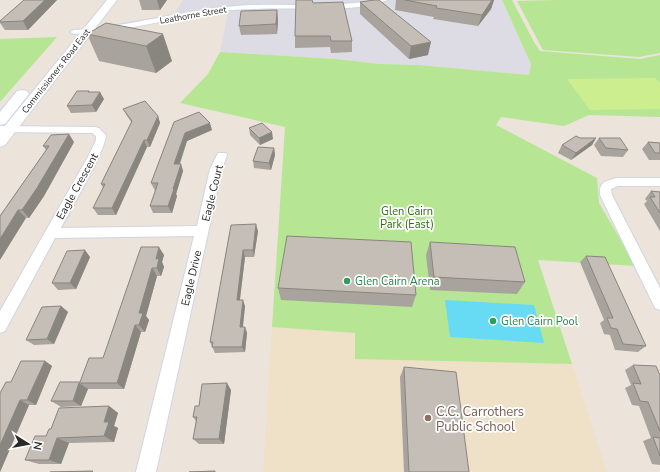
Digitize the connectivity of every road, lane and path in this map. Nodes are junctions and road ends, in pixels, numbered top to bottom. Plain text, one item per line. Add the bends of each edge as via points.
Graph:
1 (101, 0) edge
2 (112, 0) edge
3 (385, 0) edge
4 (80, 32) junction
5 (3, 126) edge
6 (0, 142) edge
7 (222, 155) dead end
8 (660, 182) edge
9 (202, 231) junction
10 (51, 233) junction
11 (660, 302) edge
12 (0, 326) edge
13 (146, 472) edge

1 - 4 main road, Commissioners Road East
2 - 4 main road, Commissioners Road East
3 - 4 street, Leathorne Street via 366,5 340,7 236,8 144,25
4 - 5 main road, Commissioners Road East
5 - 6 main road, Commissioners Road East
5 - 10 street, Eagle Crescent via 95,130 101,135 94,156
7 - 9 street, Eagle Court via 216,169
8 - 11 street via 618,182 605,187 606,195
9 - 10 street
9 - 13 street, Eagle Drive
10 - 12 street, Eagle Crescent

